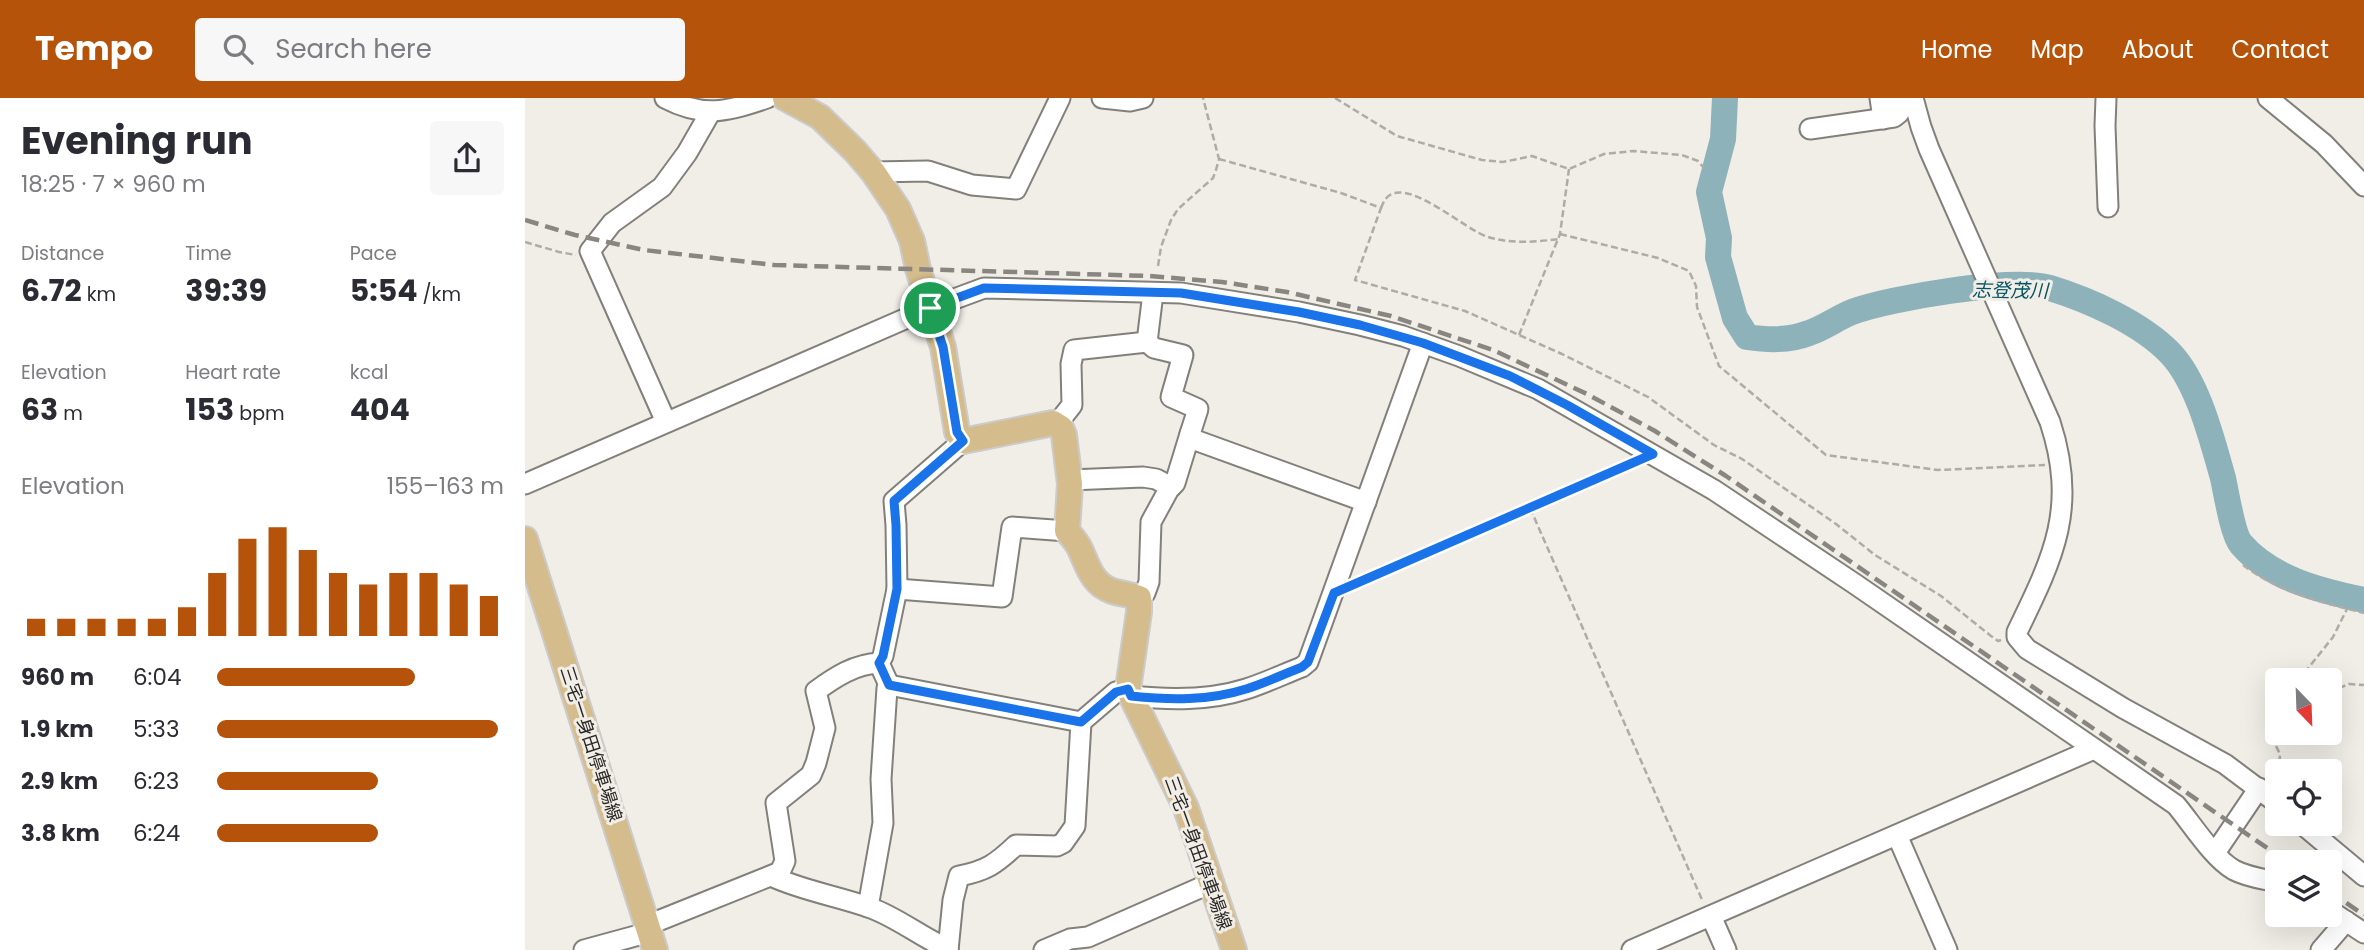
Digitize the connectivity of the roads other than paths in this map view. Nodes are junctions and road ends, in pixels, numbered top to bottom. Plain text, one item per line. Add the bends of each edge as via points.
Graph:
1 (665, 98) edge
2 (767, 98) edge
3 (1060, 98) edge
4 (1103, 98) edge
5 (1143, 98) edge
6 (1880, 98) edge
7 (1895, 98) edge
8 (1913, 98) edge
9 (2106, 98) edge
10 (2268, 98) edge
11 (798, 101) edge
12 (710, 113) junction
13 (1882, 119) junction
14 (1810, 129) dead end
15 (873, 172) junction
16 (2364, 186) edge
17 (2108, 207) dead end
18 (1153, 293) junction
19 (930, 308) junction
20 (1147, 342) junction
21 (1423, 343) junction
22 (666, 422) junction
23 (1057, 424) junction
24 (1190, 434) junction
25 (963, 441) junction
26 (1070, 480) junction
27 (525, 484) edge
28 (1171, 487) junction
29 (1366, 502) junction
30 (1067, 531) junction
31 (525, 539) edge
32 (897, 589) junction
33 (1139, 598) junction
34 (879, 663) junction
35 (889, 685) junction
36 (1129, 692) junction
37 (1081, 722) junction
38 (2094, 749) junction
39 (2259, 788) junction
40 (2265, 793) edge
41 (1897, 835) junction
42 (2316, 836) edge
43 (2215, 853) junction
44 (771, 876) junction
45 (2364, 876) edge
46 (2265, 880) edge
47 (1212, 883) junction
48 (868, 907) junction
49 (1710, 916) junction
50 (2342, 918) edge
51 (2346, 921) junction
52 (2364, 933) edge
53 (651, 936) edge
54 (948, 949) edge
55 (584, 950) edge
56 (1044, 950) edge
57 (1234, 950) edge
58 (1632, 950) edge
59 (1726, 950) edge
60 (1947, 950) edge
61 (2321, 950) edge

1 - 12 street
2 - 12 street
3 - 15 street via 1016,189 972,185 928,171
4 - 5 street
6 - 13 street
7 - 13 street via 1899,113
8 - 39 street via 1929,149 2050,422 2061,463 2063,504 2053,553 2017,637 2037,655
9 - 17 street
10 - 16 street via 2324,144
11 - 15 main road via 820,117
12 - 22 street via 663,187 612,223 590,251
13 - 14 street
15 - 19 main road via 898,209 912,242
18 - 19 street via 984,288
18 - 20 street
18 - 21 street via 1181,293 1299,312
19 - 22 street
19 - 25 main road via 943,347 957,432
20 - 23 street via 1074,350 1072,405
20 - 24 street via 1182,355 1171,397 1198,409
21 - 29 street
21 - 38 street via 1538,389 1714,490
22 - 27 street
23 - 25 main road
23 - 26 main road via 1064,435
24 - 28 street
24 - 29 street via 1195,440
25 - 32 street via 894,501
26 - 28 street via 1143,477
26 - 30 main road
28 - 33 street via 1151,522 1149,582
29 - 36 street via 1308,662 1302,667 1246,689 1187,699
30 - 32 street via 1012,527 1002,597
30 - 33 main road via 1096,580 1112,591
31 - 53 main road, 三宅一身田停車場線
32 - 34 street
33 - 36 main road
34 - 35 street
34 - 44 street via 834,678 816,691 824,727 811,775 776,803 785,861 780,872
35 - 37 street
35 - 48 street via 881,779 883,823
36 - 37 street via 1116,692
36 - 47 main road, 三宅一身田停車場線 via 1186,808
37 - 54 street via 1075,826 1057,846 1016,845 992,867 959,876
38 - 41 street
38 - 43 street via 2176,805
39 - 40 street
39 - 43 street
41 - 49 street
41 - 60 street
42 - 45 street
43 - 46 street via 2234,870
44 - 48 street
44 - 53 street
47 - 56 street via 1087,937
47 - 57 main road, 三宅一身田停車場線
48 - 54 street
49 - 58 street
49 - 59 street
50 - 51 street
51 - 52 street
51 - 61 street
53 - 55 street

